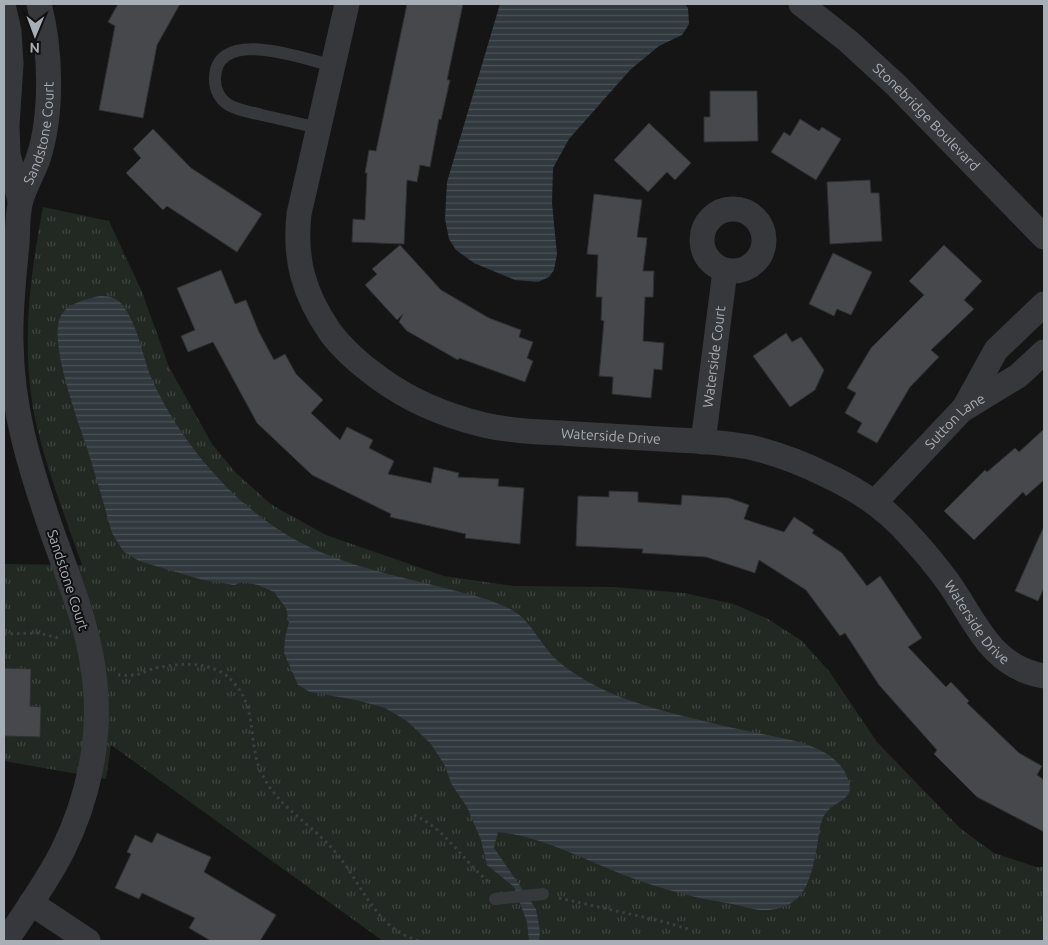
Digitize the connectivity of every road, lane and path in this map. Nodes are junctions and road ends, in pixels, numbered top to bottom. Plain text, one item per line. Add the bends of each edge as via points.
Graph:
1 (39, 4) edge
2 (347, 4) edge
3 (801, 4) edge
4 (4, 9) edge
5 (333, 66) junction
6 (319, 128) junction
7 (20, 201) junction
8 (1044, 237) edge
9 (725, 271) dead end
10 (1044, 304) edge
11 (1044, 352) edge
12 (962, 410) junction
13 (703, 442) junction
14 (875, 502) junction
15 (4, 634) edge
16 (89, 652) junction
17 (111, 675) dead end
18 (1044, 676) edge
19 (414, 815) dead end
20 (542, 894) joint
21 (503, 898) joint
22 (31, 903) junction
23 (691, 930) dead end
24 (6, 941) edge
25 (88, 941) edge
26 (418, 941) edge

1 - 7 street, Sandstone Court via 47,51 45,126 38,158
2 - 5 street, Waterside Drive
3 - 8 street, Stonebridge Boulevard via 896,85
4 - 7 street, Sandstone Court via 11,64 8,154
5 - 6 street, Waterside Drive
5 - 6 lane via 247,48 224,56 217,66 216,88 221,99 229,105
6 - 13 street, Waterside Drive via 299,214 297,250 301,272 317,313 357,362 398,392 486,426
7 - 16 street, Sandstone Court via 11,342 19,422 28,462 83,623
9 - 13 street, Waterside Court
10 - 12 street via 996,350
11 - 12 street, Sutton Lane via 1018,376
12 - 14 street, Sutton Lane
13 - 14 street, Waterside Drive via 749,447 787,458 826,474
14 - 18 street, Waterside Drive via 911,537 948,582 996,653 1011,664
15 - 16 path via 39,633 65,639
16 - 22 street, Sandstone Court via 96,710 92,764 74,826
17 - 26 path via 134,675 179,664 203,664 224,673 246,701 254,748 270,787 297,818 330,846 384,918 397,931
19 - 21 path via 451,841
20 - 21 lane
20 - 23 path
22 - 24 street, Sandstone Court
22 - 25 street

